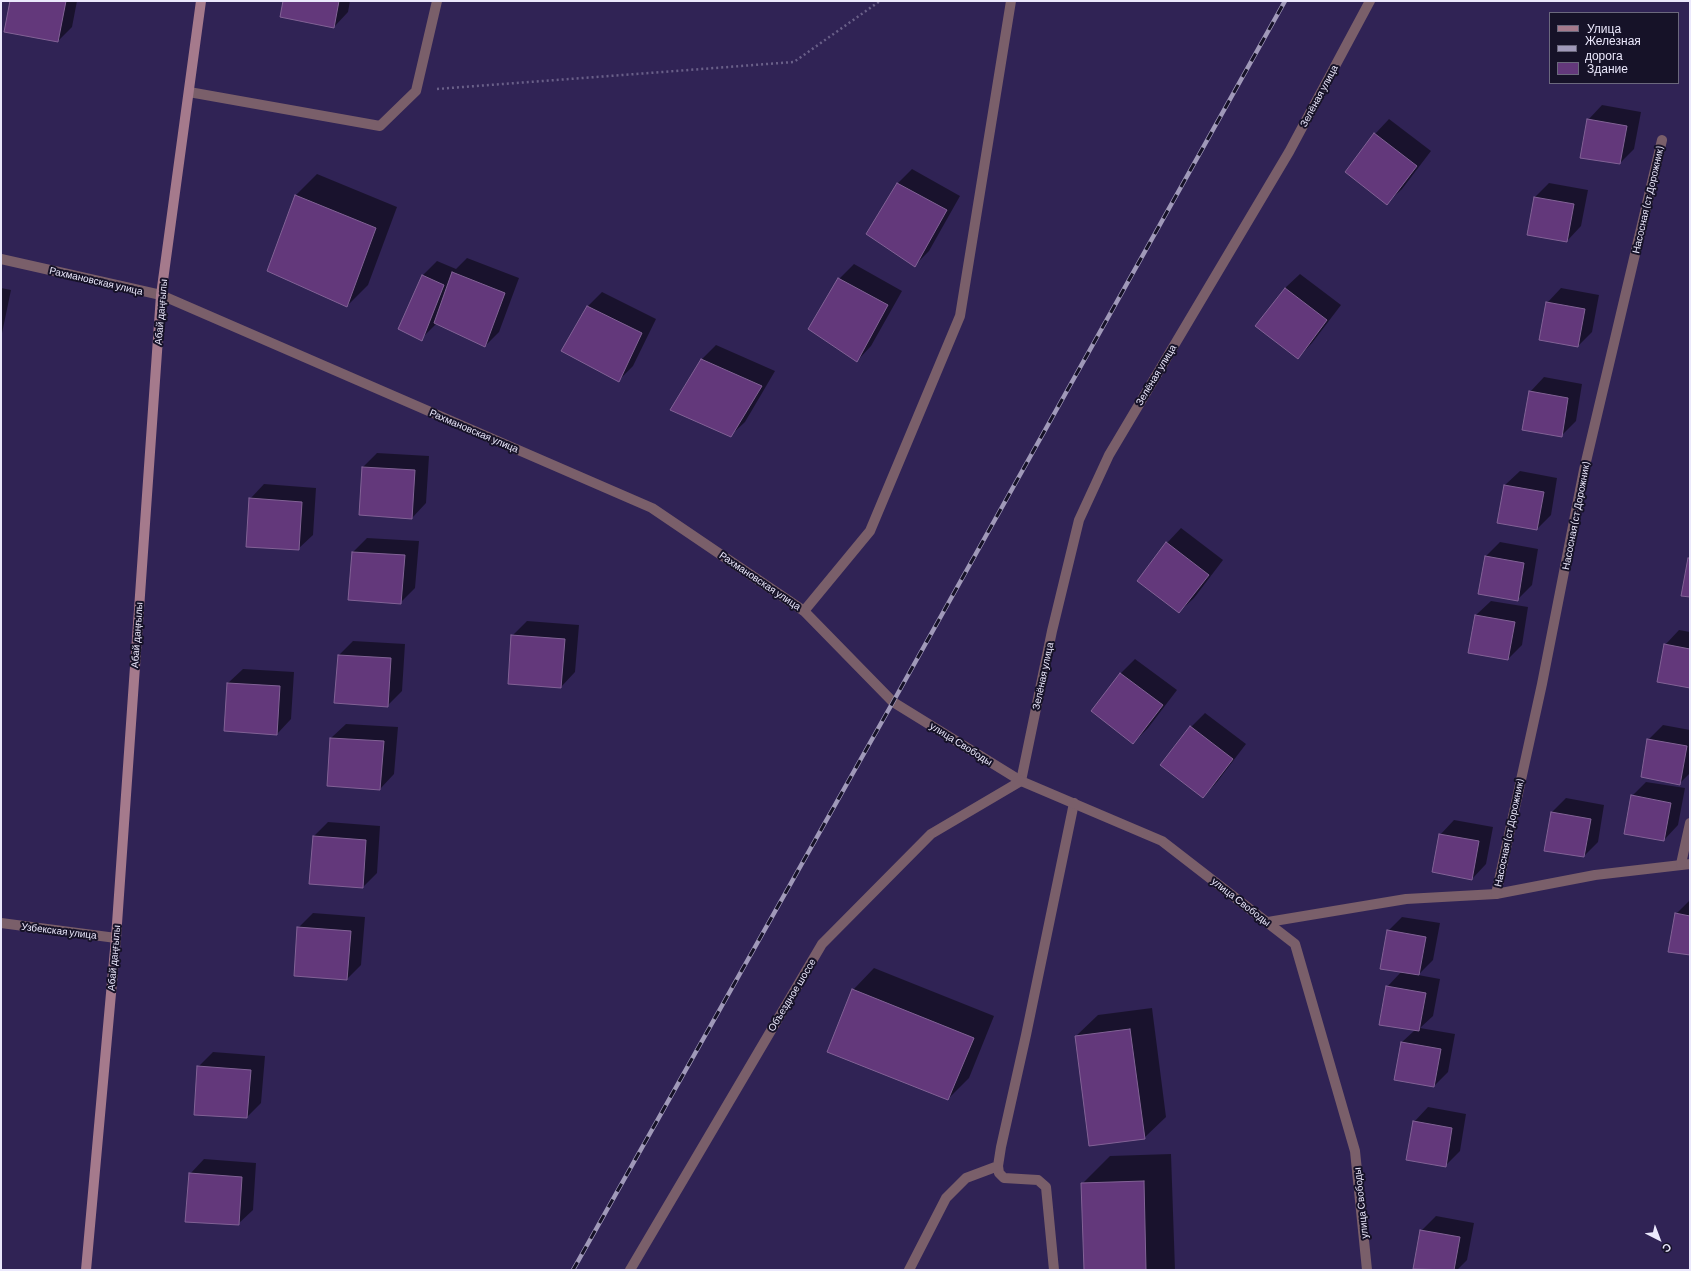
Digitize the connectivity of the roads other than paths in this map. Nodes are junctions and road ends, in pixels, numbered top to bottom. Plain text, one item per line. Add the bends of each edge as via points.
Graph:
1 (201, 1) edge
2 (437, 1) edge
3 (1011, 1) edge
4 (1370, 1) edge
5 (189, 92) junction
6 (1662, 140) dead end
7 (1, 259) edge
8 (161, 296) junction
9 (804, 611) junction
10 (893, 702) joint
11 (1021, 781) junction
12 (1074, 803) junction
13 (1690, 823) edge
14 (1686, 864) edge
15 (1496, 894) junction
16 (1268, 922) junction
17 (1, 923) edge
18 (116, 938) junction
19 (998, 1166) junction
20 (86, 1270) edge
21 (630, 1270) edge
22 (909, 1270) edge
23 (1054, 1270) edge
24 (1367, 1270) edge

1 - 5 main road, Абай даңғылы
2 - 5 street via 416,91 380,126
3 - 9 street via 960,316 870,531
4 - 11 street, Зелёная улица via 1289,152 1109,455 1079,520 1052,631
5 - 8 main road, Абай даңғылы
6 - 15 street, Насосная (ст Дорожник) via 1584,470 1540,692
7 - 8 street, Рахмановская улица
8 - 9 street, Рахмановская улица via 652,508
8 - 18 main road, Абай даңғылы
9 - 10 street, Рахмановская улица
10 - 11 street, улица Свободы
11 - 12 street, улица Свободы
11 - 21 street, Объездное шоссе via 931,834 822,944
12 - 16 street, улица Свободы via 1162,841
12 - 19 street
13 - 14 street
14 - 15 street via 1595,875
15 - 16 street via 1406,899
16 - 24 street, улица Свободы via 1295,944 1351,1136 1355,1151
17 - 18 street, Узбекская улица
18 - 20 main road, Абай даңғылы
19 - 22 street via 966,1178 946,1198
19 - 23 street via 999,1173 1004,1178 1038,1180 1046,1187

